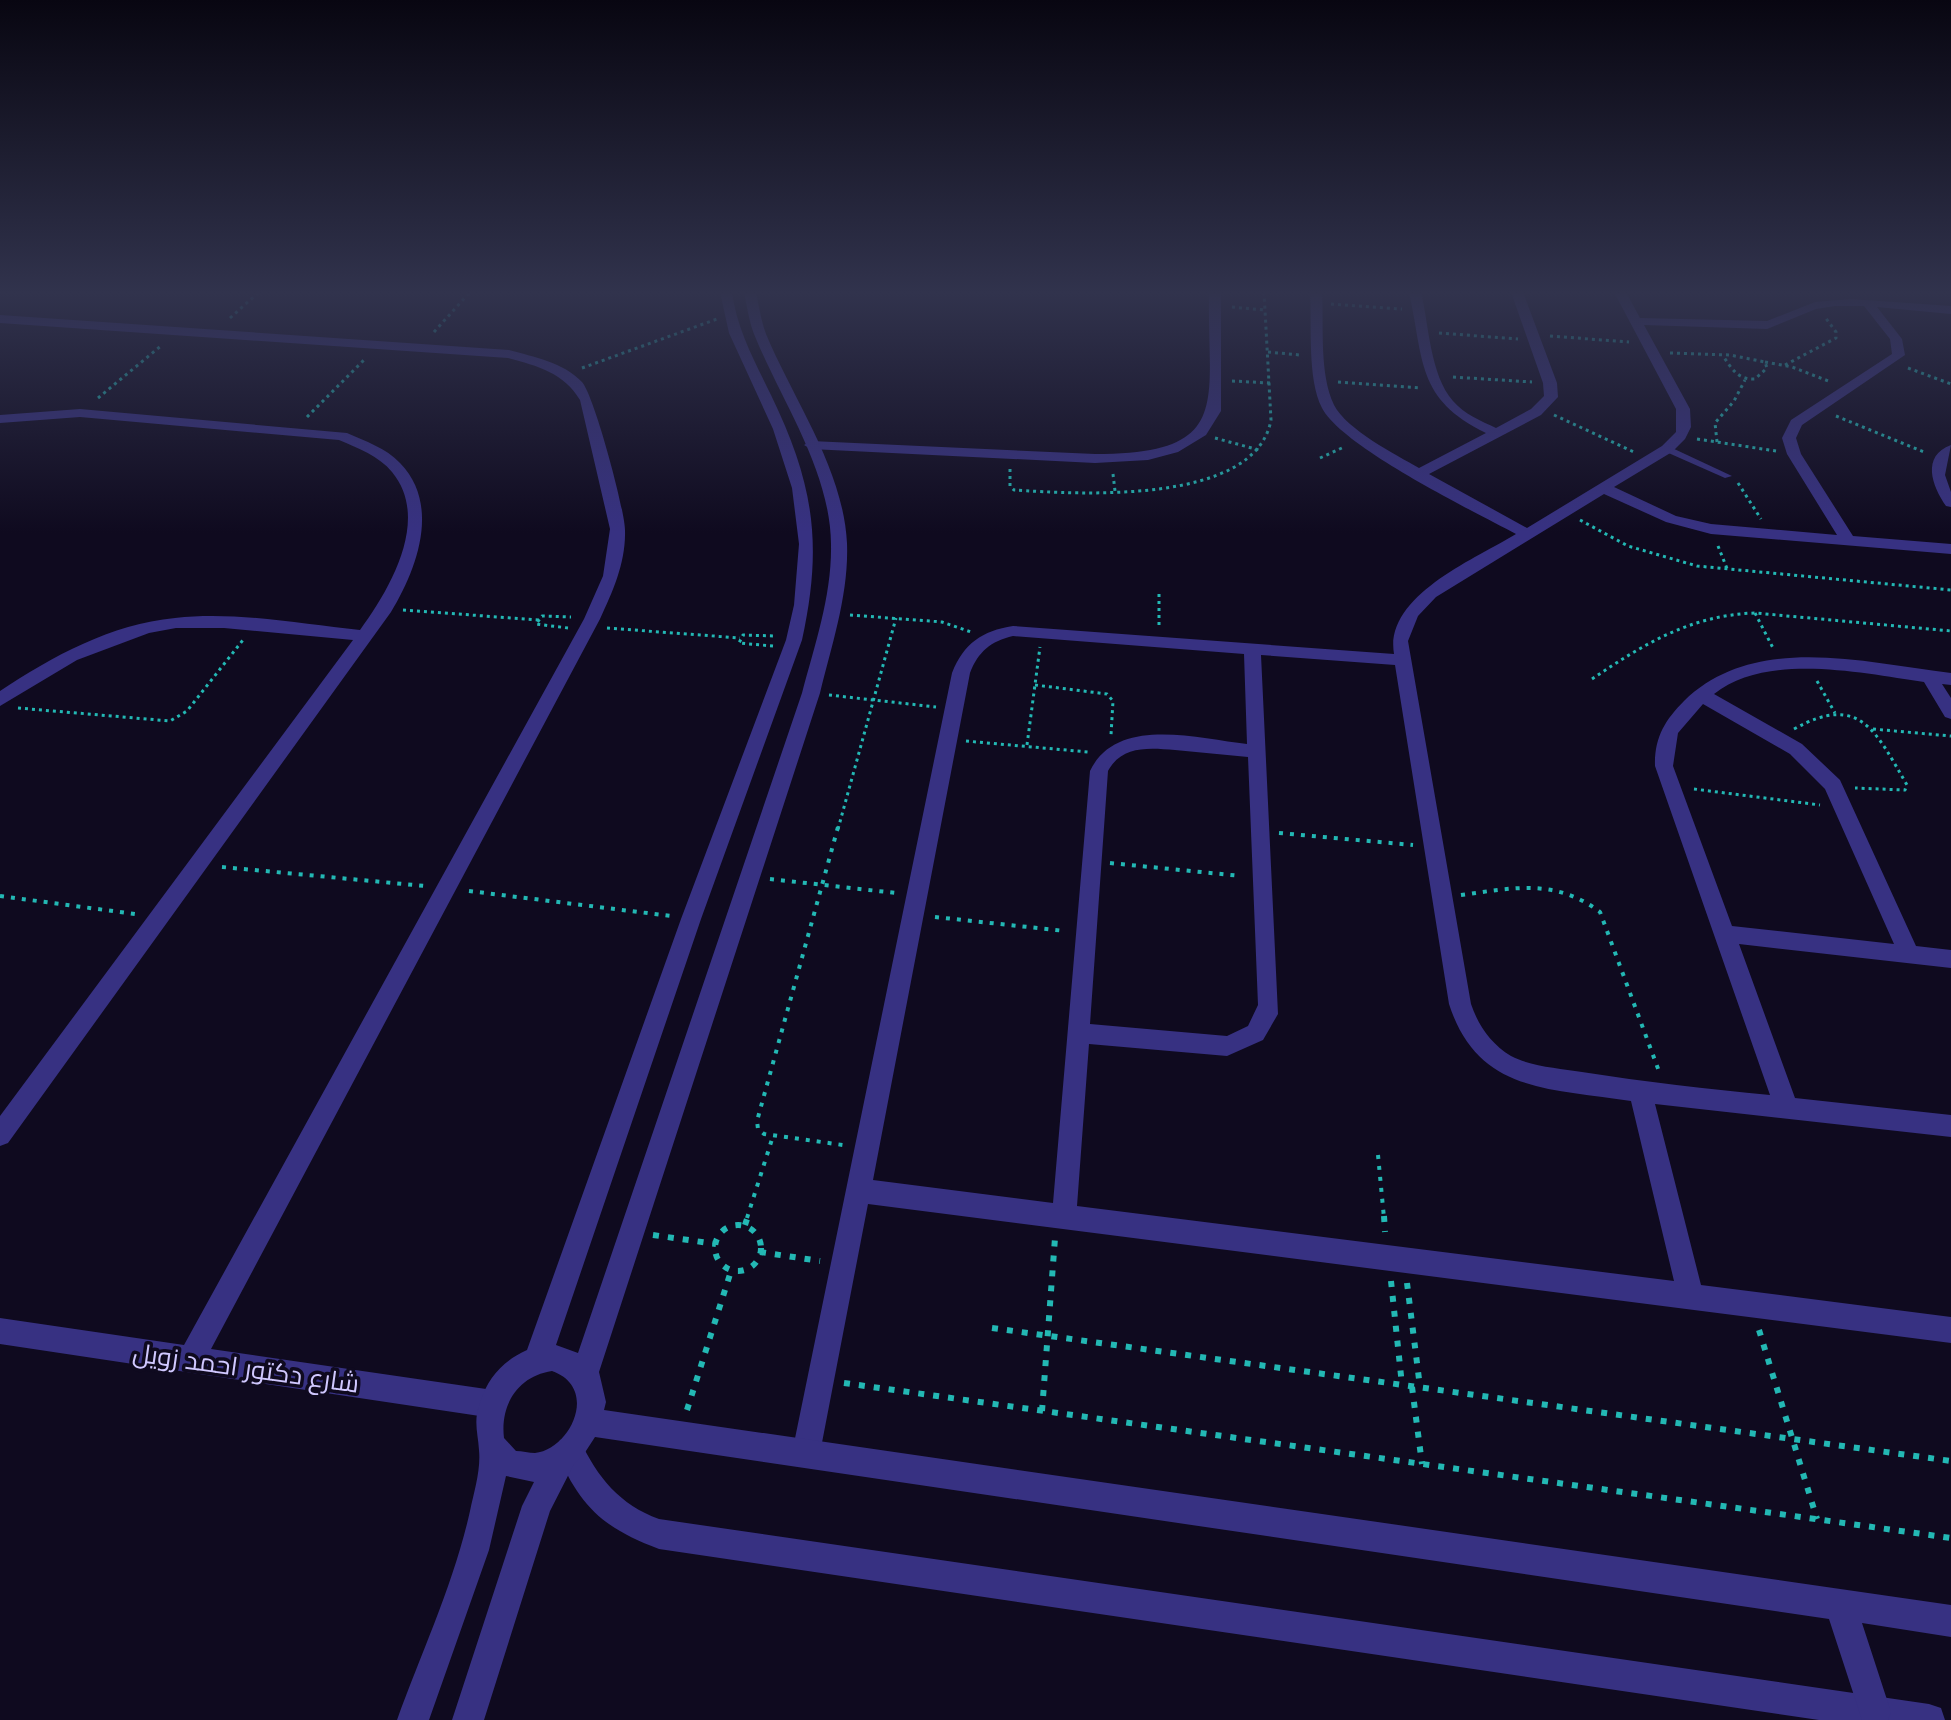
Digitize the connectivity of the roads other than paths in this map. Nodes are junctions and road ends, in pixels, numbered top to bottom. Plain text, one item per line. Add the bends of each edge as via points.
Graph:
1 (561, 372) edge
2 (754, 372) edge
3 (778, 372) edge
4 (1214, 372) edge
5 (1323, 372) edge
6 (1434, 372) edge
7 (1546, 372) edge
8 (1663, 372) edge
9 (1876, 372) edge
10 (0, 419) edge
11 (1496, 433) junction
12 (811, 445) junction
13 (1666, 448) junction
14 (1946, 454) edge
15 (1421, 473) junction
16 (1728, 476) road end
17 (1604, 488) junction
18 (1951, 503) edge
19 (1525, 533) junction
20 (1849, 542) junction
21 (1951, 549) edge
22 (364, 636) junction
23 (1252, 648) junction
24 (1403, 660) junction
25 (1929, 676) junction
26 (1951, 679) edge
27 (1702, 695) junction
28 (7, 704) edge
29 (1951, 713) edge
30 (1256, 751) junction
31 (1724, 934) junction
32 (1909, 954) junction
33 (1951, 959) edge
34 (1079, 1033) junction
35 (1640, 1092) junction
36 (1786, 1106) junction
37 (1951, 1126) edge
38 (0, 1135) edge
39 (857, 1190) junction
40 (1060, 1218) junction
41 (1691, 1296) junction
42 (1951, 1330) edge
43 (0, 1331) edge
44 (191, 1359) junction
45 (538, 1359) junction
46 (585, 1373) junction
47 (493, 1404) junction
48 (588, 1422) junction
49 (494, 1448) junction
50 (567, 1452) junction
51 (806, 1453) junction
52 (1840, 1605) junction
53 (1951, 1621) edge
54 (1875, 1712) junction
55 (413, 1720) edge
56 (468, 1720) edge
57 (1929, 1720) edge

1 - 44 street via 587,400 618,529 611,576
2 - 45 street via 792,458 806,512 808,572 793,642
3 - 12 street
4 - 12 street via 1210,424 1185,445 1165,452 1111,458
5 - 15 street via 1329,408 1346,429
6 - 11 street via 1451,406
7 - 11 street via 1551,397 1541,409
8 - 13 street via 1683,409 1685,428
9 - 20 street via 1796,423 1789,438
10 - 22 street via 80,413 294,430 364,443 404,476 415,508 413,547 405,571
11 - 15 street
12 - 46 street via 836,519 840,565 833,614
13 - 16 lane
13 - 17 street
14 - 18 street via 1938,480
15 - 19 street
17 - 19 street
17 - 20 street via 1651,511 1711,529
19 - 24 street via 1415,606 1400,641
20 - 21 street
22 - 28 street via 176,624 120,636 64,658
22 - 38 street
23 - 24 street
23 - 30 street
23 - 39 street via 1013,631 982,640 965,660
24 - 35 street via 1467,1025 1501,1062 1525,1073
25 - 26 street
25 - 27 street via 1782,664 1731,675
25 - 29 street
27 - 31 street via 1672,724 1664,766
27 - 32 street via 1780,739 1833,785
30 - 34 street via 1143,742 1119,748 1099,771
30 - 34 street via 1267,1020 1244,1042 1227,1046
31 - 32 street
31 - 36 street
32 - 33 street
34 - 40 street
35 - 36 street
35 - 41 street
36 - 37 street
39 - 40 street
39 - 51 street
40 - 41 street
41 - 42 street
43 - 44 street, شارع دكتور احمد زويل
44 - 47 street, شارع دكتور احمد زويل
45 - 46 street via 565,1358
45 - 47 street via 506,1380
46 - 48 street via 592,1395
47 - 49 street via 489,1429
48 - 50 street
48 - 51 street
49 - 50 street via 506,1462 523,1468 544,1466
49 - 55 street via 483,1519
50 - 54 street via 612,1513 659,1534
50 - 56 street via 537,1506
51 - 52 street
52 - 53 street
52 - 54 street
54 - 57 street

